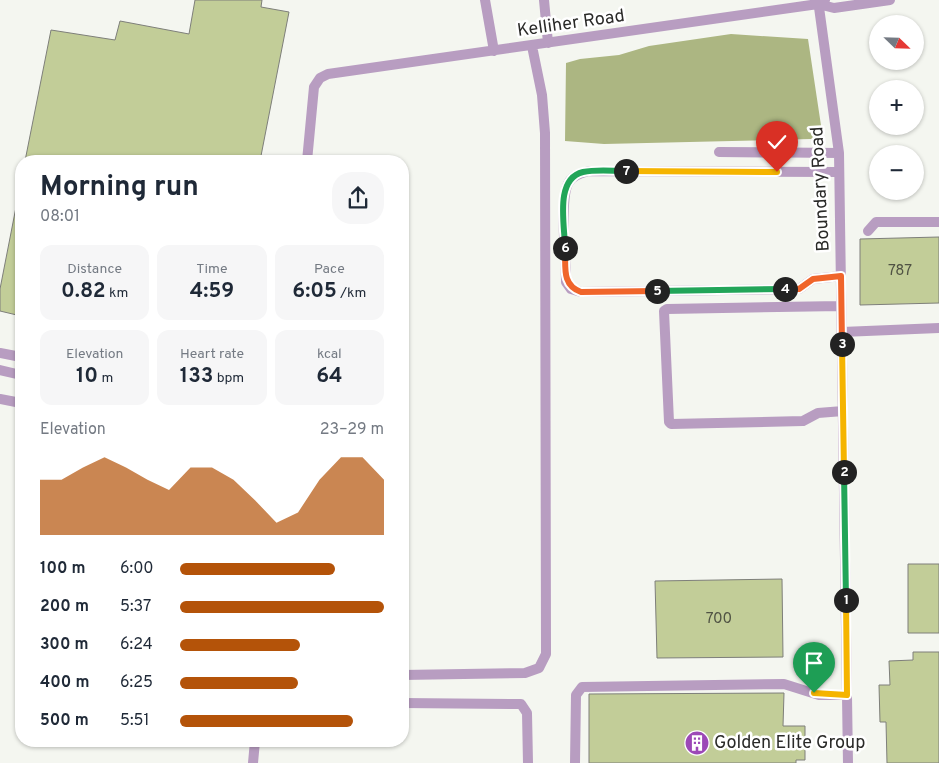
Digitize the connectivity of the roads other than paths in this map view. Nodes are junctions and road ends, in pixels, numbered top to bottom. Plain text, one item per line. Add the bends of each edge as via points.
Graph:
1 (486, 0) edge
2 (544, 0) edge
3 (890, 0) edge
4 (819, 1) edge
5 (548, 43) junction
6 (532, 46) junction
7 (494, 51) junction
8 (718, 152) dead end
9 (839, 153) junction
10 (308, 155) edge
11 (839, 172) junction
12 (939, 222) edge
13 (868, 231) dead end
14 (841, 276) junction
15 (841, 306) junction
16 (939, 328) edge
17 (842, 332) junction
18 (0, 353) edge
19 (15, 356) edge
20 (0, 370) edge
21 (15, 374) edge
22 (0, 399) edge
23 (15, 402) edge
24 (843, 411) junction
25 (409, 675) edge
26 (847, 695) junction
27 (409, 703) edge
28 (254, 747) edge
29 (253, 763) edge
30 (528, 763) edge
31 (575, 763) edge
32 (848, 763) edge

1 - 7 street
2 - 5 street
3 - 4 street, Kelliher Road via 834,8
4 - 5 street, Kelliher Road
4 - 9 street, Boundary Road
5 - 6 street, Kelliher Road
6 - 7 street, Kelliher Road
6 - 25 street via 542,95 545,133 546,654 539,668 525,673
7 - 10 street, Kelliher Road via 328,74 320,78 314,87
8 - 9 street
9 - 11 street, Boundary Road
11 - 14 street, Boundary Road
11 - 14 street via 589,171 569,181 564,194 566,282 571,289 581,292 799,289 813,279
12 - 13 street via 879,222
14 - 15 street, Boundary Road
15 - 17 street, Boundary Road
15 - 24 street via 664,311 668,422 671,424 803,422 818,413
16 - 17 street
17 - 24 street, Boundary Road
18 - 19 street
20 - 21 street
22 - 23 street
24 - 26 street, Boundary Road
26 - 31 street via 818,694 784,684 582,687 576,695
26 - 32 street, Boundary Road
27 - 30 street via 522,704 527,714
28 - 29 street

